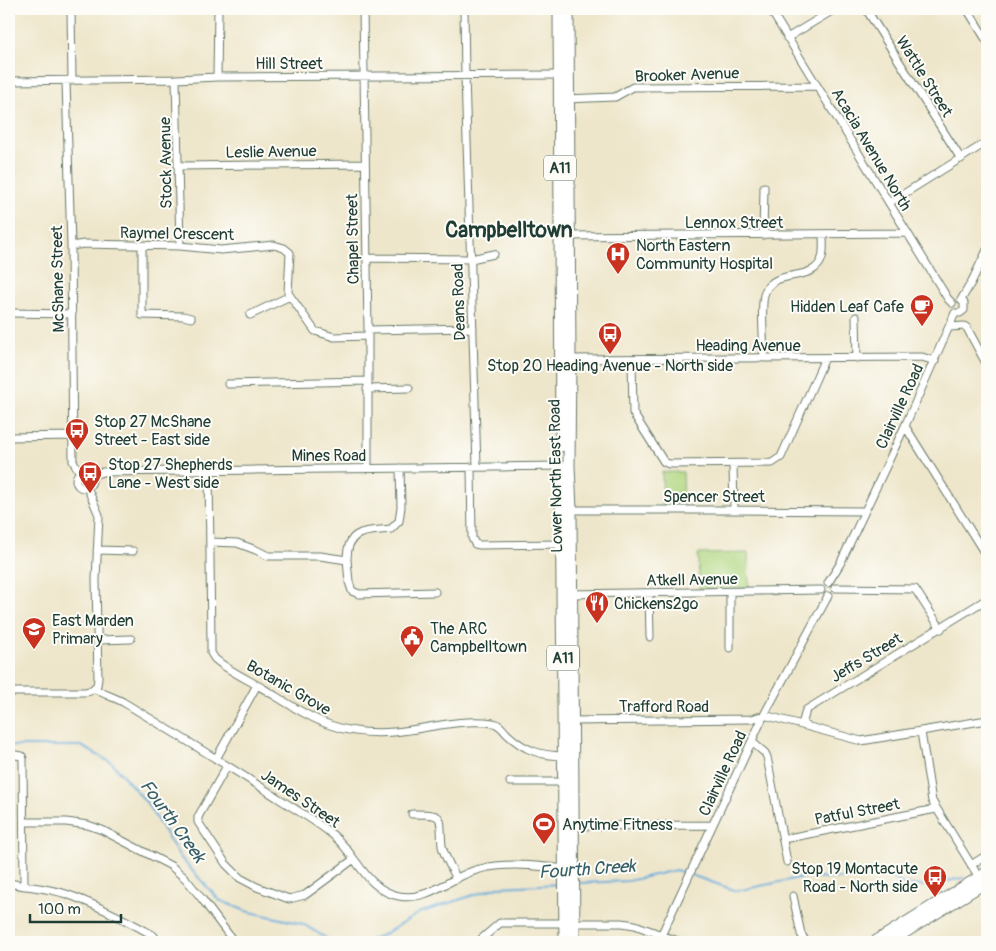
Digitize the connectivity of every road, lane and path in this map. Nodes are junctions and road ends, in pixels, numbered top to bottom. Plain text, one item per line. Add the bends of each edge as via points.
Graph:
1 (71, 9) edge
2 (218, 9) edge
3 (363, 9) edge
4 (464, 9) edge
5 (559, 9) edge
6 (568, 9) edge
7 (770, 9) edge
8 (835, 9) edge
9 (866, 9) edge
10 (967, 9) edge
11 (788, 38) junction
12 (987, 41) edge
13 (465, 76) junction
14 (564, 76) junction
15 (217, 77) junction
16 (364, 77) junction
17 (176, 79) junction
18 (69, 81) junction
19 (9, 82) edge
20 (817, 86) junction
21 (564, 99) junction
22 (987, 142) edge
23 (960, 159) junction
24 (364, 164) junction
25 (179, 166) junction
26 (764, 187) dead end
27 (889, 203) junction
28 (907, 233) junction
29 (763, 235) junction
30 (822, 235) junction
31 (565, 236) junction
32 (71, 246) junction
33 (142, 246) junction
34 (180, 246) junction
35 (987, 250) edge
36 (494, 254) dead end
37 (366, 258) junction
38 (471, 259) junction
39 (290, 296) junction
40 (960, 300) junction
41 (952, 303) junction
42 (9, 313) edge
43 (955, 313) junction
44 (72, 314) junction
45 (250, 315) dead end
46 (856, 317) dead end
47 (191, 318) dead end
48 (950, 327) junction
49 (473, 328) junction
50 (368, 333) junction
51 (764, 358) junction
52 (825, 358) junction
53 (857, 358) junction
54 (566, 359) junction
55 (632, 359) junction
56 (935, 361) junction
57 (987, 365) edge
58 (367, 381) junction
59 (228, 384) dead end
60 (409, 388) dead end
61 (367, 389) junction
62 (905, 426) junction
63 (73, 436) junction
64 (9, 437) edge
65 (733, 464) junction
66 (565, 466) junction
67 (474, 467) junction
68 (368, 468) junction
69 (400, 468) junction
70 (209, 469) junction
71 (80, 473) junction
72 (91, 476) junction
73 (87, 487) junction
74 (567, 510) junction
75 (734, 510) junction
76 (865, 511) junction
77 (210, 542) junction
78 (563, 544) junction
79 (97, 550) junction
80 (133, 551) dead end
81 (987, 557) edge
82 (347, 560) junction
83 (832, 586) junction
84 (435, 592) dead end
85 (730, 592) junction
86 (649, 593) junction
87 (824, 593) junction
88 (568, 594) junction
89 (987, 599) edge
90 (941, 628) junction
91 (650, 637) dead end
92 (131, 639) dead end
93 (98, 640) junction
94 (730, 648) dead end
95 (257, 685) junction
96 (94, 688) junction
97 (9, 692) edge
98 (764, 715) junction
99 (987, 720) edge
100 (567, 721) junction
101 (802, 725) junction
102 (921, 732) junction
103 (752, 742) junction
104 (9, 754) edge
105 (568, 756) junction
106 (216, 759) junction
107 (227, 766) junction
108 (510, 782) dead end
109 (563, 782) junction
110 (936, 809) junction
111 (412, 814) dead end
112 (25, 822) junction
113 (712, 825) junction
114 (573, 826) junction
115 (783, 839) junction
116 (987, 855) edge
117 (354, 859) junction
118 (787, 862) dead end
119 (971, 865) junction
120 (457, 879) junction
121 (569, 879) junction
122 (984, 879) edge
123 (9, 883) edge
124 (24, 886) junction
125 (793, 896) dead end
126 (569, 923) junction
127 (661, 935) junction
128 (157, 942) edge
129 (234, 942) edge
130 (478, 942) edge
131 (565, 942) edge
132 (574, 942) edge
133 (658, 942) edge
134 (680, 942) edge
135 (806, 942) edge
136 (876, 942) edge
137 (890, 942) edge

1 - 18 street, McShane Street
2 - 15 street
3 - 16 street, Chapel Street
4 - 13 street, Deans Road
5 - 14 main road, Lower North East Road / A11
6 - 14 main road, Lower North East Road / A11
7 - 11 street, Acacia Avenue North
8 - 11 street
9 - 23 street, Wattle Street
10 - 12 street
11 - 20 street, Acacia Avenue North
13 - 14 street, Hill Street
13 - 16 street, Hill Street
13 - 38 street, Deans Road
14 - 21 main road, Lower North East Road / A11
15 - 16 street, Hill Street
15 - 17 street, Hill Street
16 - 24 street, Chapel Street
17 - 18 street, Hill Street
17 - 25 street, Stock Avenue
18 - 19 street, Hill Street
18 - 32 street, McShane Street
20 - 21 street, Brooker Avenue via 633,87 615,97
20 - 27 street, Acacia Avenue North
21 - 31 main road, Lower North East Road / A11
22 - 23 street
23 - 27 street
24 - 25 street, Leslie Avenue
24 - 37 street, Chapel Street
25 - 34 street, Stock Avenue
26 - 29 street
27 - 28 street, Acacia Avenue North
28 - 30 street, Lennox Street
28 - 41 street, Acacia Avenue North
29 - 30 street, Lennox Street
29 - 31 street, Lennox Street
30 - 51 street via 822,257 816,267 777,279 765,292
31 - 54 main road, Lower North East Road / A11
32 - 33 street, Raymel Crescent
32 - 44 street, McShane Street
33 - 34 street, Raymel Crescent
33 - 47 street via 142,315
34 - 39 street, Raymel Crescent via 221,250 274,245 284,248 290,253
35 - 40 street
36 - 38 street
37 - 38 street
37 - 50 street, Chapel Street
38 - 49 street, Deans Road
39 - 45 street
39 - 50 street via 315,332 334,337
40 - 41 street
40 - 43 street via 964,303 964,310
41 - 43 street
42 - 44 street
43 - 48 street, Clairville Road
44 - 63 street, McShane Street
46 - 53 street
48 - 56 street, Clairville Road
48 - 57 street via 967,328
49 - 50 street
49 - 67 street, Deans Road
50 - 58 street, Chapel Street
51 - 52 street, Heading Avenue
51 - 55 street, Heading Avenue
52 - 53 street, Heading Avenue
52 - 65 street via 780,458 772,463
53 - 56 street, Heading Avenue via 922,357
54 - 55 street, Heading Avenue
54 - 66 main road, Lower North East Road / A11
55 - 65 street via 633,413 664,462
56 - 62 street, Clairville Road
58 - 59 street
58 - 61 street, Chapel Street
60 - 61 street
61 - 68 street, Chapel Street
62 - 76 street, Clairville Road
62 - 81 street
63 - 64 street
63 - 71 street, McShane Street via 73,461
65 - 75 street
66 - 67 street, Mines Road
66 - 74 main road, Lower North East Road / A11
67 - 69 street, Mines Road
67 - 78 street, Deans Road via 472,538 475,544
68 - 69 street, Mines Road
68 - 70 street, Mines Road
69 - 82 street via 399,521 392,529 362,532 352,538 347,546
70 - 72 street, Mines Road via 102,472
70 - 77 street, Botanic Grove
71 - 72 street via 86,472
71 - 73 street via 76,480 78,484
72 - 73 street via 92,481
73 - 79 street via 98,515
74 - 75 street, Spencer Street
74 - 78 main road, Lower North East Road / A11
74 - 88 main road, Lower North East Road / A11
75 - 76 street, Spencer Street
76 - 83 street, Clairville Road
77 - 82 street via 237,543 268,556 320,556
77 - 95 street, Botanic Grove via 211,653 218,662
78 - 88 main road, Lower North East Road / A11
79 - 80 street
79 - 93 street
82 - 84 street via 348,582 352,591 359,594
83 - 87 street via 824,584
83 - 87 street via 834,593
83 - 90 street via 915,589
85 - 86 street, Atkell Avenue
85 - 87 street, Atkell Avenue
85 - 94 street
86 - 88 street, Atkell Avenue
86 - 91 street
87 - 98 street, Clairville Road via 815,618
88 - 100 main road, Lower North East Road / A11
89 - 90 street, Jeffs Street
90 - 101 street, Jeffs Street via 806,710
92 - 93 street
93 - 96 street via 98,679
95 - 105 street, Botanic Grove via 317,720 340,729 394,732 455,723 494,723 534,752
95 - 106 street
96 - 97 street via 85,692
96 - 106 street, James Street
98 - 100 street, Trafford Road via 752,720
98 - 101 street
98 - 103 street, Clairville Road
99 - 102 street
100 - 105 main road, Lower North East Road / A11
101 - 102 street via 861,741
102 - 110 street
103 - 113 street, Clairville Road
103 - 115 street via 767,757
104 - 112 street via 24,759
105 - 109 main road, Lower North East Road / A11
105 - 114 main road, Lower North East Road / A11
106 - 107 street, James Street
107 - 117 street, James Street via 333,834
107 - 117 street via 198,822 226,864 240,878 278,896 295,899 312,891
108 - 109 street
109 - 121 main road, Lower North East Road / A11
110 - 115 street, Patful Street
110 - 119 street
111 - 120 street via 434,814 439,818 442,848
112 - 124 street
112 - 129 street via 88,825 171,866 186,878
113 - 114 street
113 - 127 street, Clairville Road
114 - 121 main road, Lower North East Road / A11
115 - 118 street
116 - 119 street
117 - 120 street, James Street via 377,887 399,896 425,894
119 - 122 street
120 - 121 street, James Street via 469,872 491,867 520,866
121 - 126 main road, Lower North East Road / A11
122 - 136 main road
122 - 137 main road
123 - 124 street
124 - 128 street via 65,894 108,911 151,934
125 - 135 street
126 - 127 street via 630,923
126 - 130 street via 500,924
126 - 131 main road, Lower North East Road / A11
126 - 132 main road, Lower North East Road / A11
127 - 133 street, Clairville Road
127 - 134 street

